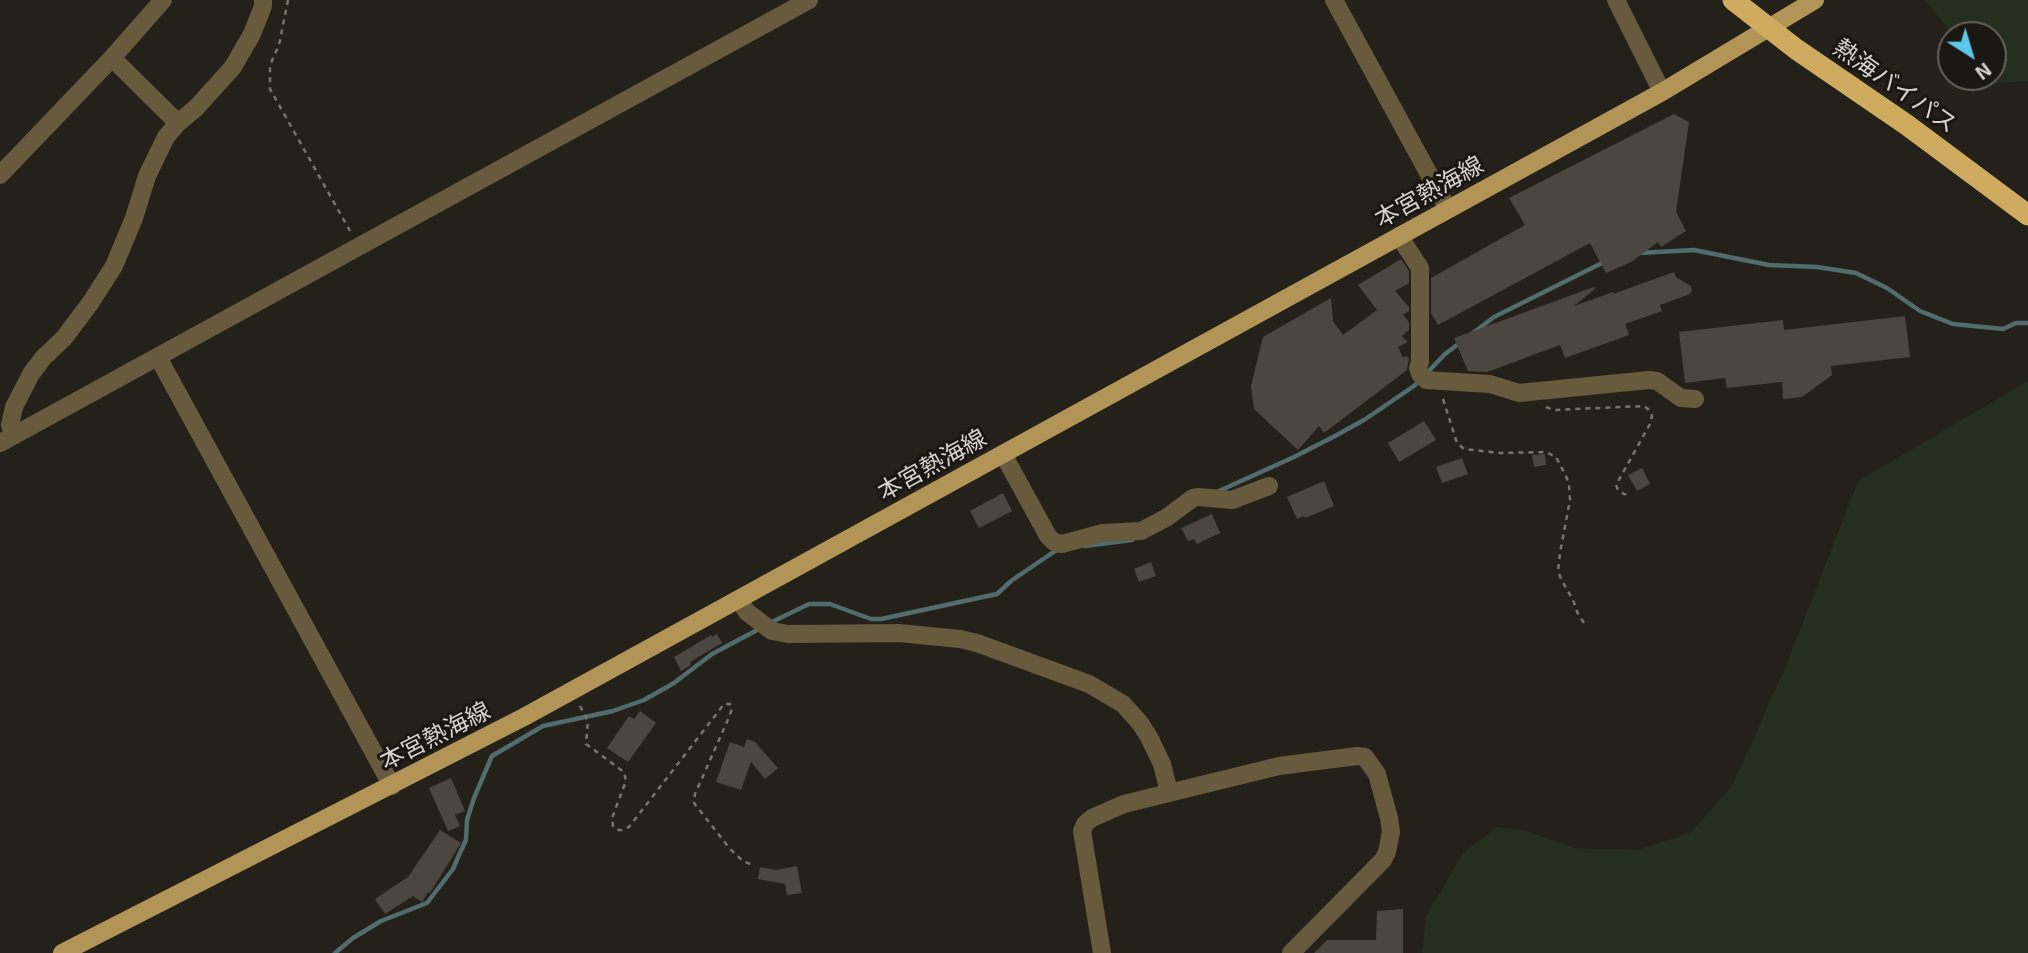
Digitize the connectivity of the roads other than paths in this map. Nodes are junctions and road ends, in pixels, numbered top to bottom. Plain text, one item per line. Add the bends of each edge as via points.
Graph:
1 (163, 0) edge
2 (263, 0) edge
3 (809, 0) edge
4 (1334, 0) edge
5 (1616, 0) edge
6 (1815, 0) edge
7 (1738, 4) edge
8 (112, 58) junction
9 (1662, 92) junction
10 (178, 123) junction
11 (0, 175) edge
12 (1448, 209) junction
13 (2028, 215) edge
14 (1399, 236) junction
15 (158, 357) junction
16 (1695, 399) dead end
17 (7, 439) edge
18 (1003, 454) junction
19 (1269, 486) dead end
20 (739, 600) junction
21 (392, 786) junction
22 (1169, 792) junction
23 (62, 953) edge
24 (1102, 953) edge
25 (1291, 953) edge

1 - 8 street
2 - 10 street via 252,34 233,67
3 - 15 street
4 - 12 street
5 - 9 street
6 - 9 main road, 本宮熱海線
7 - 13 highway, 熱海バイパス
8 - 10 street
8 - 11 street
9 - 12 main road, 本宮熱海線
10 - 17 street via 146,176 114,266 71,329 32,374 14,407
12 - 14 main road, 本宮熱海線
14 - 16 street via 1420,268 1419,372 1426,380 1490,384 1519,393 1649,380 1681,398
14 - 18 main road, 本宮熱海線
15 - 17 street
15 - 21 street
18 - 19 street via 1048,536 1062,544 1103,533 1141,531 1193,498 1232,500
18 - 20 main road, 本宮熱海線
20 - 21 main road, 本宮熱海線
20 - 22 street via 772,631 960,639 1089,684 1123,704 1140,723 1162,764
21 - 23 main road, 本宮熱海線
22 - 24 street via 1124,804 1093,818 1082,831
22 - 25 street via 1357,756 1373,766 1390,818 1390,841 1383,860

